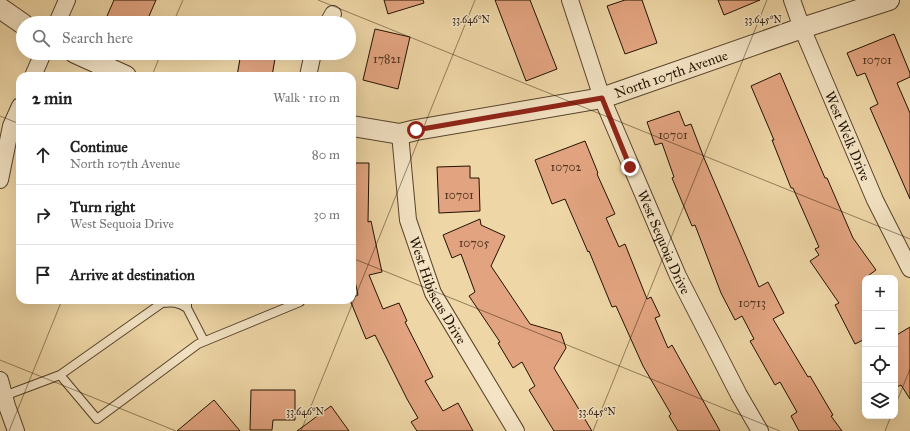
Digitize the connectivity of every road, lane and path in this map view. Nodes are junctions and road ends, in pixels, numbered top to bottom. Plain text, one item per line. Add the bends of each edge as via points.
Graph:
1 (67, 0) edge
2 (570, 0) edge
3 (792, 0) edge
4 (889, 0) edge
5 (0, 8) edge
6 (60, 16) edge
7 (16, 19) edge
8 (802, 28) junction
9 (40, 60) edge
10 (90, 60) edge
11 (311, 60) edge
12 (35, 72) edge
13 (117, 72) edge
14 (309, 72) edge
15 (602, 98) junction
16 (16, 115) edge
17 (356, 127) edge
18 (400, 134) junction
19 (0, 180) edge
20 (910, 269) edge
21 (161, 304) edge
22 (187, 304) edge
23 (295, 304) edge
24 (204, 341) junction
25 (60, 375) junction
26 (0, 380) edge
27 (3, 404) edge
28 (16, 431) edge
29 (516, 431) edge
30 (760, 431) edge

1 - 6 street
2 - 15 street, West Sequoia Drive
3 - 8 street, West Welk Drive
4 - 8 street, North 107th Avenue
5 - 7 street
8 - 15 street, North 107th Avenue
8 - 20 street, West Welk Drive via 875,200
9 - 12 street
10 - 13 street
11 - 14 street
15 - 18 street, North 107th Avenue
15 - 30 street, West Sequoia Drive via 678,276
16 - 19 street via 11,126
17 - 18 street, North 107th Avenue
18 - 29 street, West Hibiscus Drive via 408,220 433,293
21 - 25 lane
22 - 24 lane
23 - 24 lane
24 - 25 lane via 97,419
25 - 27 lane
26 - 27 street
27 - 28 street

